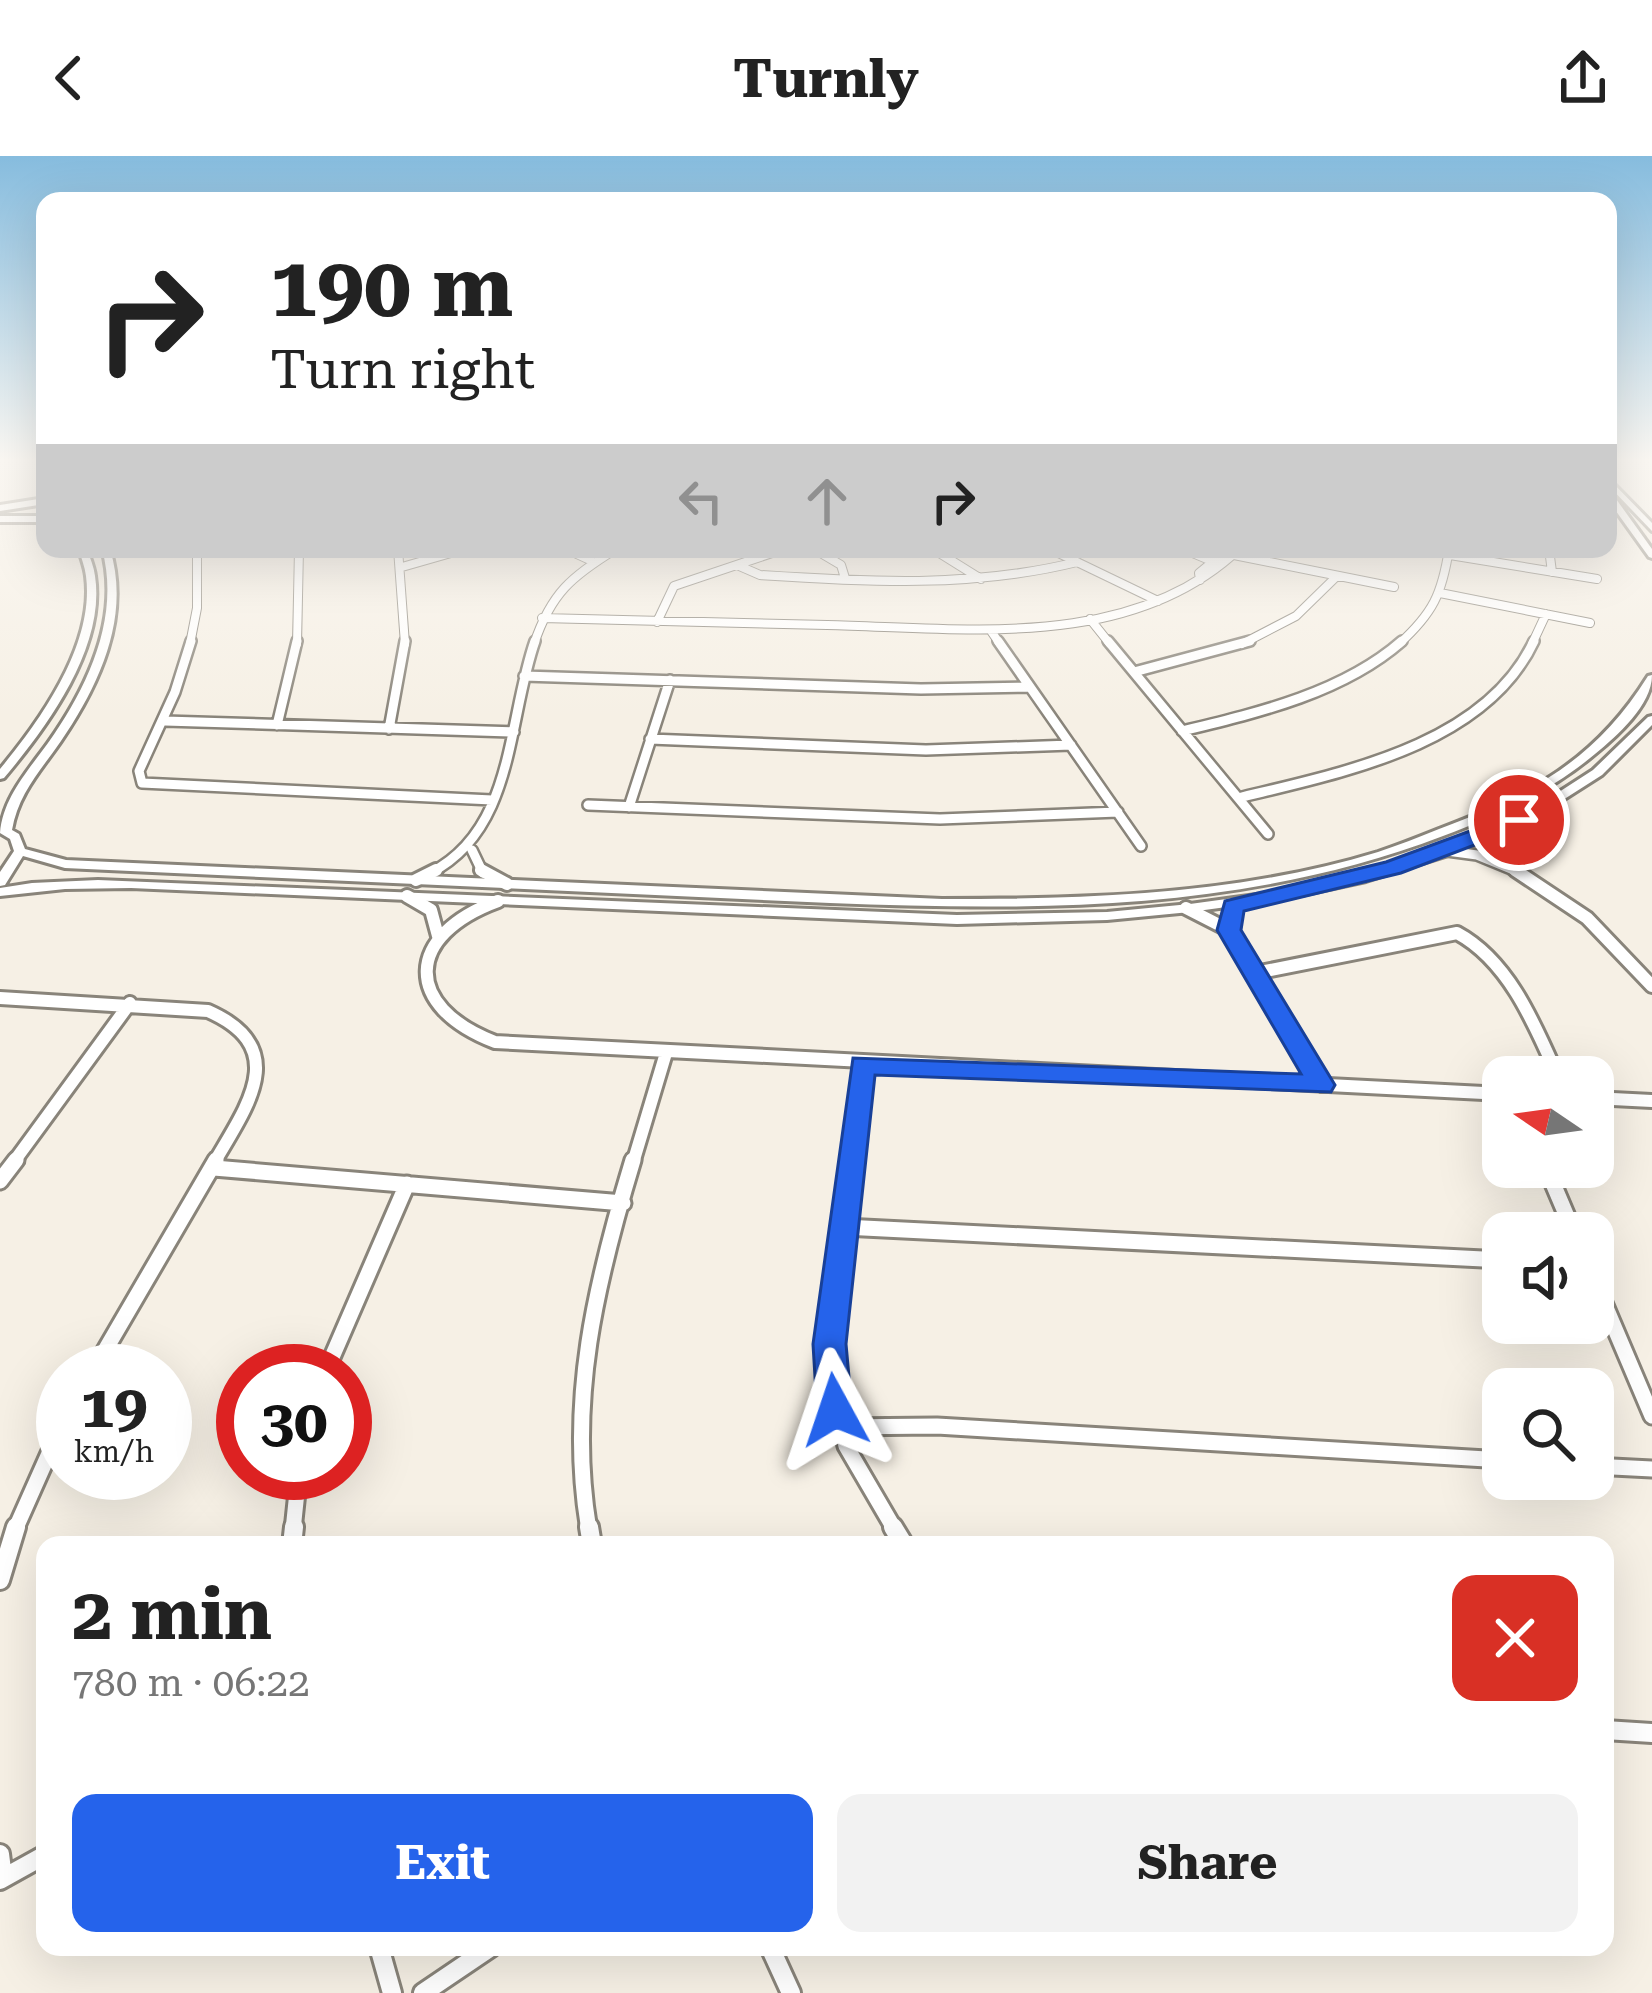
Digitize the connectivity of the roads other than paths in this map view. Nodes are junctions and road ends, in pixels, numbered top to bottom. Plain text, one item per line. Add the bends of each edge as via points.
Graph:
1 (84, 558) edge
2 (109, 558) edge
3 (198, 558) edge
4 (299, 558) edge
5 (400, 558) edge
6 (434, 558) edge
7 (586, 558) edge
8 (595, 558) edge
9 (758, 558) edge
10 (828, 558) edge
11 (947, 558) edge
12 (1069, 558) edge
13 (1204, 558) edge
14 (1221, 558) edge
15 (1226, 558) edge
16 (1262, 558) edge
17 (1448, 558) edge
18 (1480, 558) edge
19 (1550, 558) edge
20 (590, 560) junction
21 (1077, 562) junction
22 (1214, 562) junction
23 (737, 565) junction
24 (402, 567) junction
25 (1552, 572) junction
26 (1337, 576) junction
27 (845, 578) junction
28 (981, 579) junction
29 (1597, 580) dead end
30 (1202, 581) junction
31 (1394, 586) dead end
32 (1440, 593) junction
33 (1158, 601) junction
34 (1546, 614) junction
35 (542, 619) junction
36 (1090, 620) junction
37 (657, 622) junction
38 (1590, 622) dead end
39 (991, 631) junction
40 (1134, 673) junction
41 (524, 676) junction
42 (1652, 678) edge
43 (670, 680) junction
44 (1030, 686) junction
45 (1652, 719) edge
46 (165, 722) junction
47 (277, 725) junction
48 (389, 729) junction
49 (1182, 731) junction
50 (514, 732) junction
51 (650, 740) junction
52 (1071, 745) junction
53 (0, 776) edge
54 (1238, 798) junction
55 (492, 800) junction
56 (588, 805) dead end
57 (628, 807) junction
58 (1118, 812) junction
59 (3, 829) edge
60 (1498, 830) junction
61 (1446, 832) junction
62 (1268, 834) dead end
63 (1142, 846) dead end
64 (472, 850) junction
65 (20, 851) junction
66 (1447, 851) junction
67 (1420, 860) junction
68 (1520, 870) junction
69 (415, 880) junction
70 (0, 882) edge
71 (508, 884) junction
72 (0, 892) edge
73 (407, 896) junction
74 (502, 900) junction
75 (1238, 902) junction
76 (1186, 908) junction
77 (1229, 930) junction
78 (438, 937) junction
79 (1256, 973) junction
80 (1652, 986) edge
81 (0, 998) edge
82 (130, 1004) junction
83 (666, 1053) junction
84 (1548, 1056) edge
85 (863, 1065) junction
86 (1322, 1085) junction
87 (1482, 1093) edge
88 (1614, 1099) edge
89 (1652, 1101) edge
90 (214, 1168) junction
91 (0, 1181) edge
92 (407, 1184) junction
93 (623, 1203) junction
94 (844, 1227) junction
95 (1482, 1259) edge
96 (1614, 1326) edge
97 (109, 1344) edge
98 (338, 1344) edge
99 (1652, 1416) edge
100 (839, 1427) junction
101 (1482, 1459) edge
102 (1614, 1467) edge
103 (1652, 1469) edge
104 (36, 1480) edge
105 (296, 1500) edge
106 (293, 1536) edge
107 (590, 1536) edge
108 (898, 1536) edge
109 (0, 1580) edge
110 (1614, 1731) edge
111 (1652, 1733) edge
112 (0, 1854) edge
113 (36, 1860) edge
114 (1, 1879) edge
115 (382, 1956) edge
116 (478, 1956) edge
117 (774, 1956) edge
118 (392, 1993) edge
119 (423, 1993) edge
120 (790, 1993) edge

1 - 53 street via 91,598 73,663
2 - 59 street via 116,583 95,662
3 - 46 street via 188,657
4 - 47 street via 297,643
5 - 24 street
6 - 24 street
7 - 20 street
8 - 20 street
9 - 23 street
10 - 27 street
11 - 28 street
12 - 21 street
13 - 22 street
14 - 22 street
15 - 30 street
16 - 26 street
17 - 32 street
18 - 25 street
19 - 25 street
20 - 35 street via 563,580
21 - 28 street
21 - 33 street
22 - 30 street via 1197,575
23 - 27 street via 755,575
23 - 37 street via 674,586
24 - 48 street via 406,652
25 - 29 street
26 - 31 street
26 - 40 street via 1273,631
27 - 28 street
30 - 33 street
32 - 34 street
32 - 49 street via 1410,633 1344,679 1280,706
33 - 36 street
34 - 38 street
34 - 54 street via 1505,682 1445,728 1352,767
35 - 37 street
35 - 41 street
36 - 39 street
36 - 40 street
37 - 39 street
39 - 44 street
40 - 49 street
41 - 43 street
41 - 50 street
42 - 61 street via 1619,725 1570,768
43 - 44 street
43 - 51 street
44 - 52 street
45 - 60 street via 1591,778
46 - 47 street
46 - 55 street via 139,772 150,787
47 - 48 street
48 - 50 street
49 - 54 street
50 - 55 street
51 - 52 street via 944,750
51 - 57 street
52 - 58 street
54 - 62 street
55 - 64 street
56 - 57 street
57 - 58 street via 962,819
58 - 63 street
59 - 65 street
60 - 66 street
60 - 68 street
61 - 67 street via 1455,841
61 - 71 street via 1274,880 1079,902 943,904
64 - 69 street
64 - 71 street via 483,873
65 - 69 street via 65,864
65 - 70 street
66 - 67 street
66 - 68 street
67 - 75 street
68 - 80 street via 1587,920
69 - 71 street
72 - 73 street via 68,885
73 - 74 street
73 - 78 street via 430,908
74 - 76 street via 990,920
74 - 78 street via 457,917
75 - 76 street
75 - 77 street
76 - 77 street
77 - 79 street
78 - 83 street via 426,988 437,1012 461,1031 495,1042
79 - 84 street via 1419,939 1456,940 1486,958 1526,1008
79 - 86 street
81 - 82 street
82 - 90 street via 208,1011 250,1037 257,1083
82 - 91 street
83 - 85 street
83 - 93 street
85 - 86 street
85 - 94 street
86 - 87 street
88 - 89 street
90 - 92 street
90 - 97 street
92 - 93 street
92 - 98 street
93 - 107 street via 577,1396
94 - 95 street
94 - 100 street via 829,1362
96 - 99 street
100 - 101 street via 970,1427
100 - 108 street
102 - 103 street
104 - 109 street
105 - 106 street
110 - 111 street
112 - 114 street
113 - 114 street
115 - 118 street
116 - 119 street
117 - 120 street

